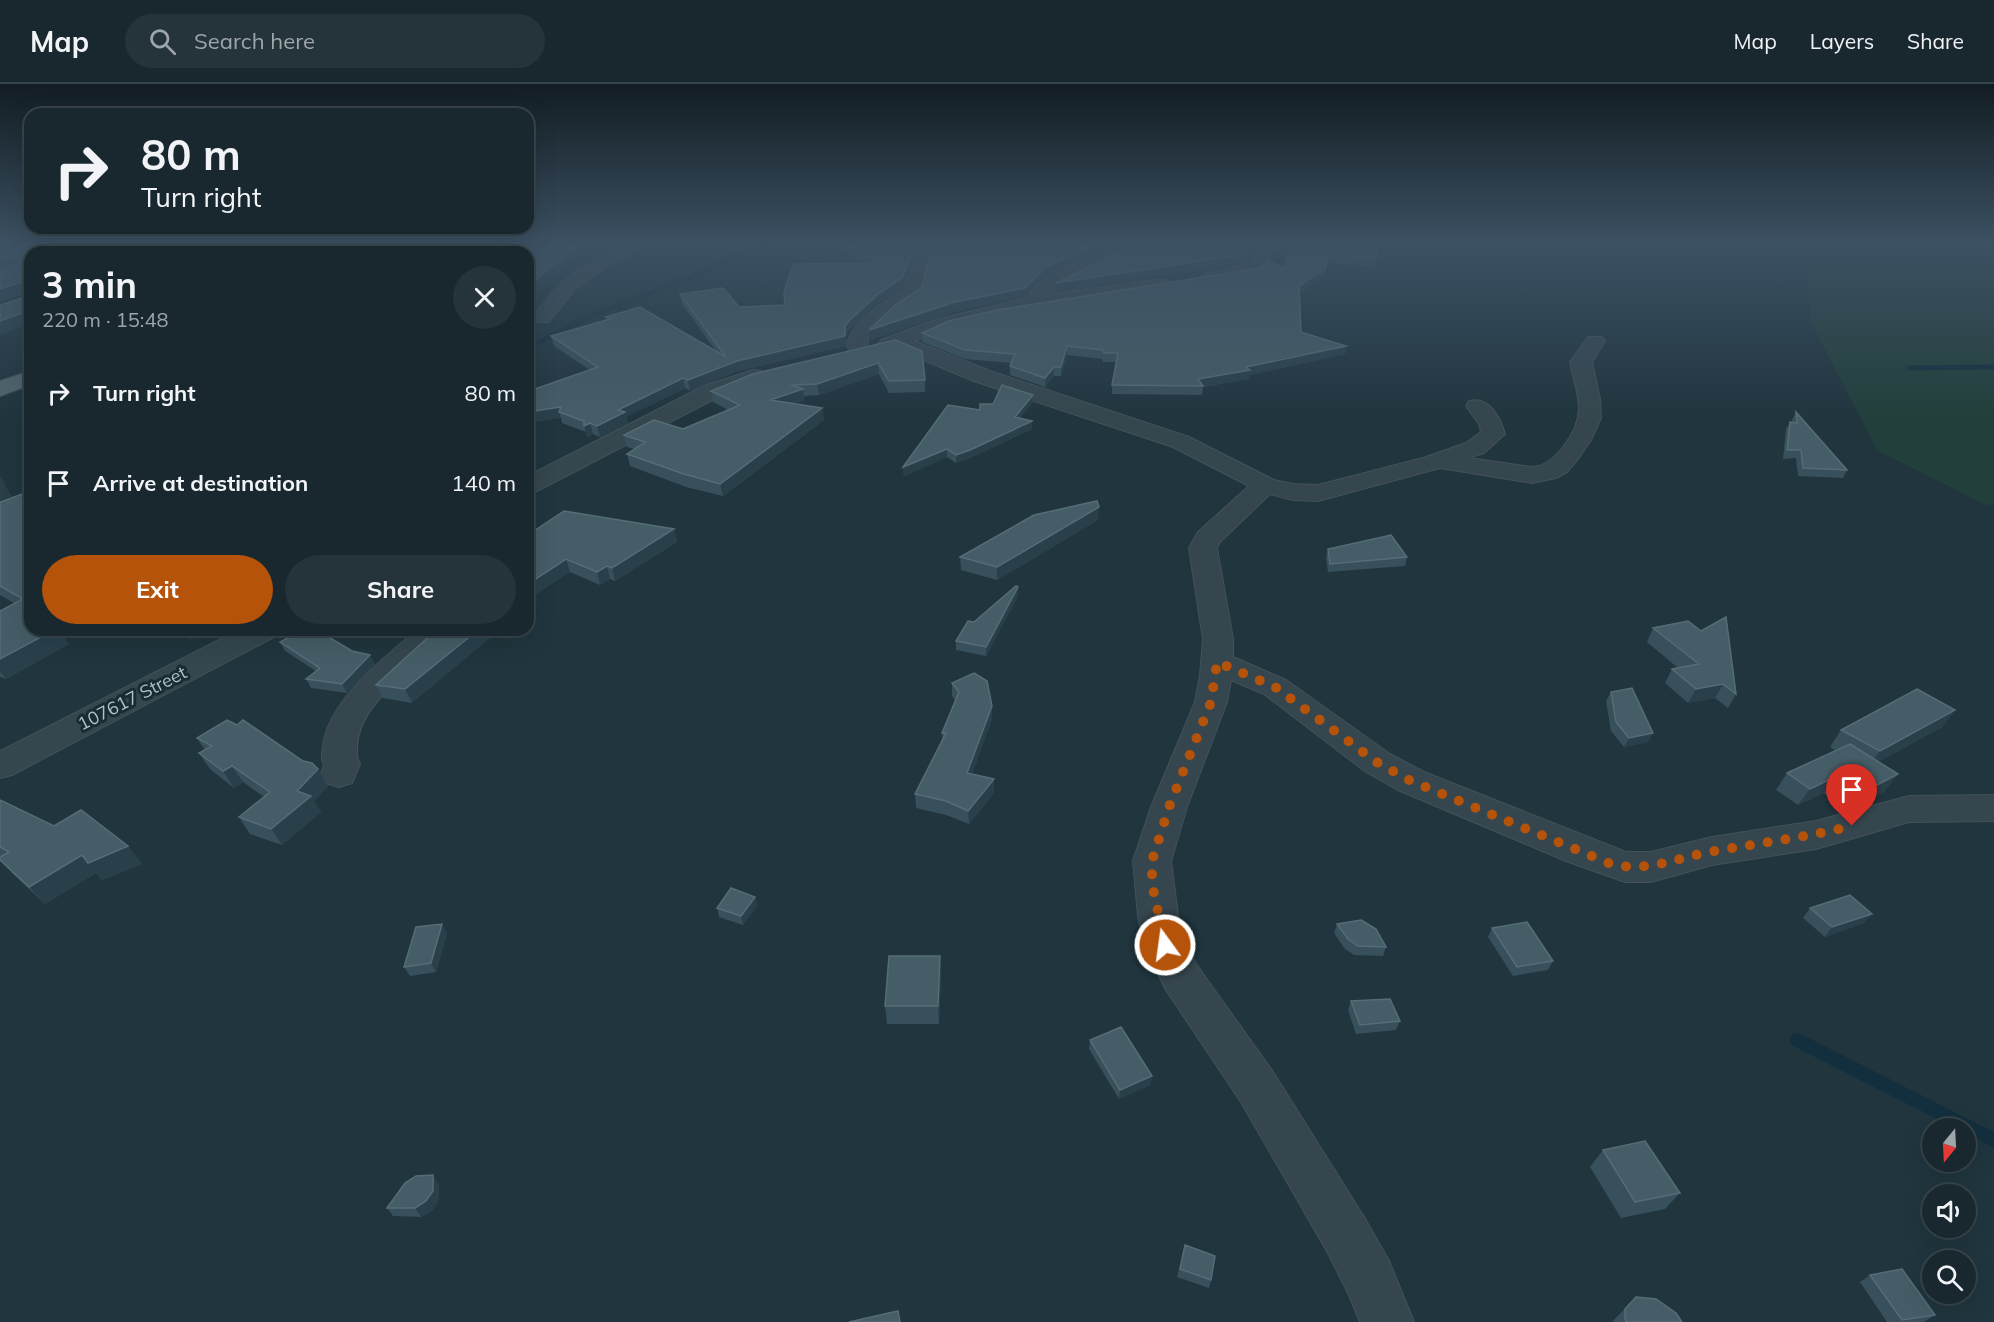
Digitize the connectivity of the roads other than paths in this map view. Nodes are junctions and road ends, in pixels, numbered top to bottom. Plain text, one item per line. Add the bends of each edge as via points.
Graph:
1 (555, 302) edge
2 (898, 302) edge
3 (1040, 302) edge
4 (1031, 303) joint
5 (542, 318) dead end
6 (1594, 341) dead end
7 (898, 342) junction
8 (860, 351) junction
9 (839, 356) edge
10 (770, 372) edge
11 (24, 379) edge
12 (0, 389) edge
13 (1477, 406) dead end
14 (1438, 461) junction
15 (534, 483) edge
16 (1265, 485) junction
17 (251, 636) edge
18 (428, 636) edge
19 (1217, 662) junction
20 (0, 766) edge
21 (339, 774) dead end
22 (1994, 808) edge
23 (1387, 1322) edge

1 - 5 street
2 - 8 street via 858,336
3 - 4 street
4 - 7 street via 942,324
6 - 14 street via 1581,362 1590,397 1589,421 1562,464 1546,474 1532,475
7 - 8 street
7 - 16 street via 982,375 1181,442
8 - 9 street
10 - 15 street via 712,391
11 - 12 main road
13 - 14 street via 1493,434 1475,448
14 - 16 street via 1318,493
16 - 19 street via 1208,538 1203,549 1218,639
17 - 20 street, 107617 Street
18 - 21 street via 373,685 346,723 341,731
19 - 22 street via 1275,687 1378,763 1411,781 1625,867 1651,867 1712,851 1816,835 1909,809
19 - 23 street via 1211,702 1152,861 1154,895 1165,945 1181,977 1257,1087 1346,1235

